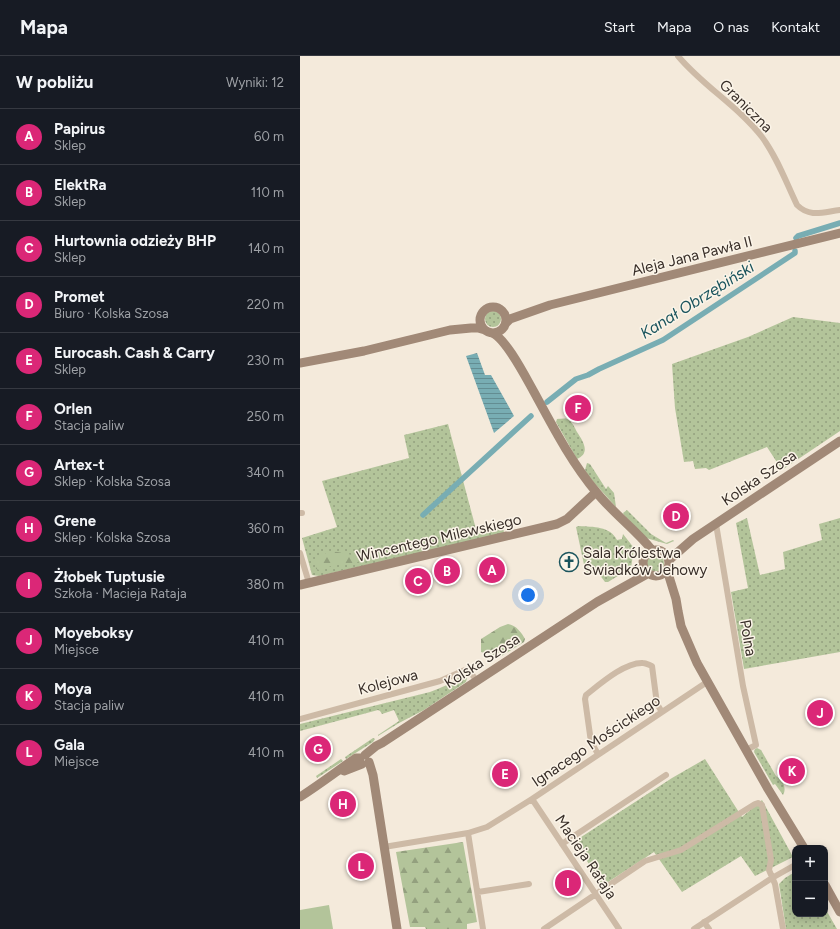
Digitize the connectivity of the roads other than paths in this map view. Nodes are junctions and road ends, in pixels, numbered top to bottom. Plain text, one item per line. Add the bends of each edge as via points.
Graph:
1 (678, 56) edge
2 (840, 210) edge
3 (840, 233) edge
4 (550, 306) junction
5 (502, 310) junction
6 (481, 315) junction
7 (505, 325) junction
8 (450, 330) junction
9 (489, 331) junction
10 (300, 363) edge
11 (518, 364) junction
12 (840, 441) edge
13 (596, 492) junction
14 (606, 504) junction
15 (580, 508) junction
16 (716, 524) junction
17 (300, 553) edge
18 (648, 553) junction
19 (666, 556) junction
20 (645, 570) junction
21 (667, 570) junction
22 (658, 576) junction
23 (305, 584) edge
24 (678, 611) junction
25 (477, 681) junction
26 (707, 682) junction
27 (662, 712) junction
28 (300, 719) edge
29 (746, 750) junction
30 (598, 754) junction
31 (365, 760) junction
32 (666, 775) dead end
33 (300, 796) edge
34 (532, 799) junction
35 (468, 833) junction
36 (562, 844) junction
37 (802, 845) edge
38 (384, 846) junction
39 (792, 867) edge
40 (772, 878) junction
41 (529, 884) dead end
42 (828, 890) edge
43 (478, 892) junction
44 (596, 895) junction
45 (840, 912) edge
46 (704, 922) junction
47 (546, 928) edge
48 (397, 929) edge
49 (483, 929) edge
50 (619, 929) edge
51 (694, 929) edge
52 (709, 929) edge
53 (783, 929) edge

1 - 2 street, Graniczna via 762,137 801,210 814,213
3 - 4 street, Aleja Jana Pawła II
4 - 5 street, Aleja Jana Pawła II via 511,312
4 - 7 street, Aleja Jana Pawła II via 510,319
5 - 6 street via 490,307
5 - 7 street via 506,316
6 - 8 street
6 - 9 street via 481,323
7 - 9 street via 499,331
7 - 11 street via 505,333
8 - 9 street via 478,328
8 - 10 street via 364,351
9 - 11 street via 498,336
11 - 13 street via 574,462
12 - 16 street, Kolska Szosa
13 - 14 street
13 - 15 street, Wincentego Milewskiego
14 - 15 street, Wincentego Milewskiego via 594,503
14 - 18 street via 628,526
15 - 23 street, Wincentego Milewskiego via 557,524
16 - 19 street, Kolska Szosa
16 - 29 street, Polna via 756,745
17 - 23 street
18 - 19 street via 658,550
18 - 20 street via 643,559
19 - 21 street via 669,565
20 - 22 street via 652,576
20 - 25 street, Kolska Szosa
21 - 22 street
21 - 24 street
22 - 24 street
24 - 26 street via 688,644
25 - 28 street, Kolejowa via 465,670 440,681
25 - 31 street, Kolska Szosa via 382,743
26 - 27 street, Ignacego Mościckiego
26 - 29 street
27 - 30 street, Ignacego Mościckiego
27 - 30 street via 656,704 652,666 644,663 628,666 606,680 586,695 585,699 591,742
29 - 37 street
30 - 34 street, Ignacego Mościckiego
31 - 33 street, Kolska Szosa via 356,758
31 - 38 street via 372,768
32 - 36 street
34 - 35 street, Ignacego Mościckiego via 487,827
34 - 36 street, Macieja Rataja
35 - 38 street, Ignacego Mościckiego
35 - 43 street
36 - 44 street, Macieja Rataja
38 - 48 street
39 - 40 street
40 - 44 street via 768,870 771,860 762,805 758,803 681,850 645,860
40 - 46 street
40 - 53 street via 776,884
41 - 43 street
42 - 45 street
43 - 49 street
44 - 47 street
44 - 50 street, Macieja Rataja
46 - 51 street
46 - 52 street

